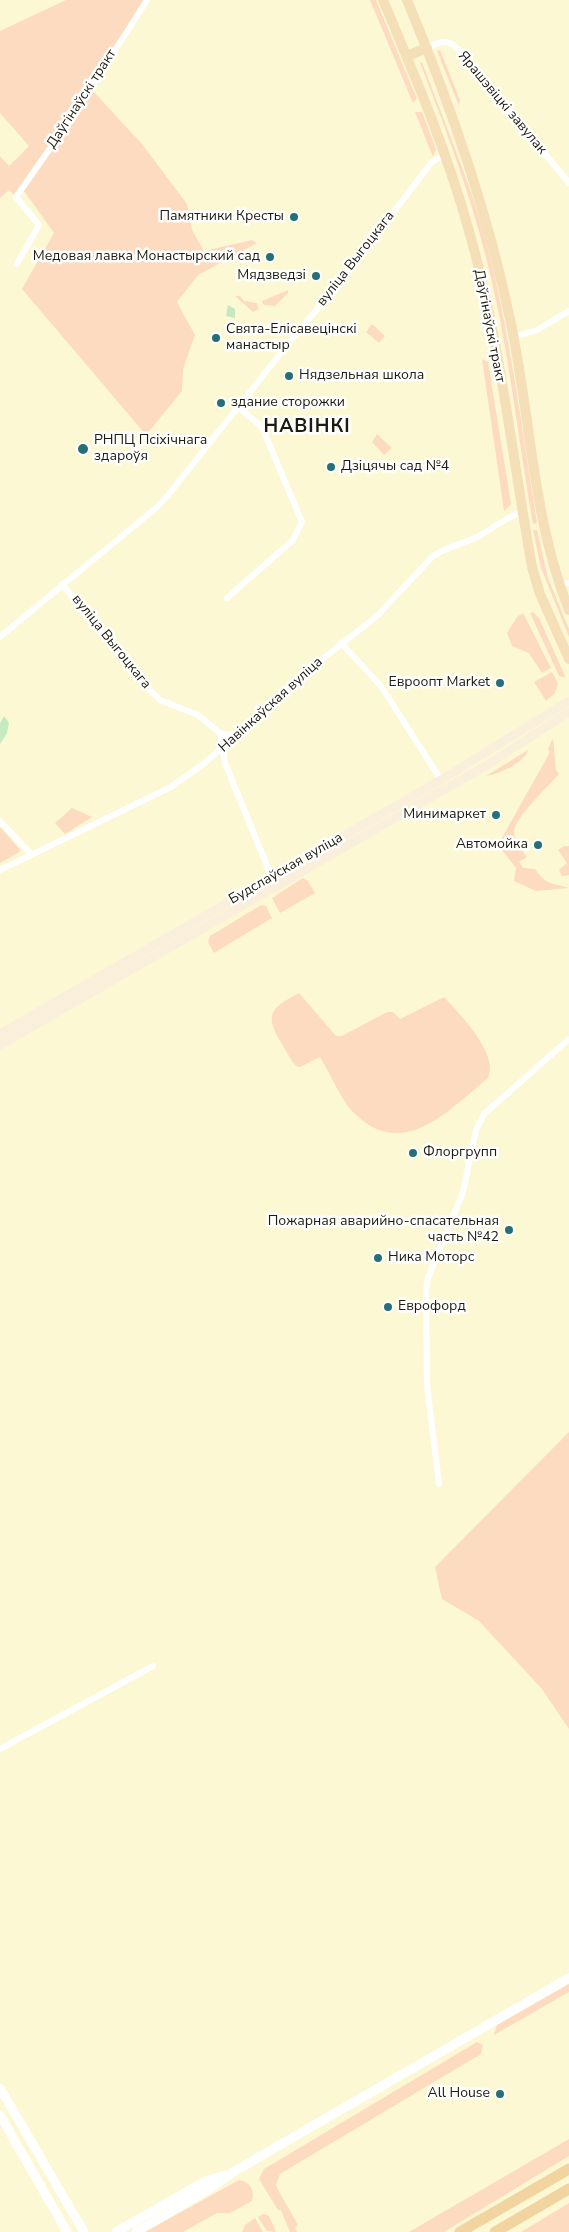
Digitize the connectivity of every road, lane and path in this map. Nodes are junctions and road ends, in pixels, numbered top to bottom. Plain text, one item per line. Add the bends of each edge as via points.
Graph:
1 (147, 0) edge
2 (383, 0) edge
3 (407, 0) edge
4 (427, 48) junction
5 (407, 56) junction
6 (446, 154) junction
7 (569, 183) edge
8 (17, 264) dead end
9 (569, 311) edge
10 (514, 337) junction
11 (238, 407) junction
12 (522, 512) junction
13 (62, 584) junction
14 (564, 584) edge
15 (227, 598) dead end
16 (569, 610) edge
17 (0, 637) edge
18 (341, 644) junction
19 (569, 658) edge
20 (569, 701) edge
21 (569, 712) edge
22 (220, 733) junction
23 (236, 734) junction
24 (222, 748) junction
25 (206, 762) junction
26 (225, 763) junction
27 (441, 780) junction
28 (0, 821) edge
29 (32, 855) junction
30 (0, 870) edge
31 (272, 878) junction
32 (0, 1034) edge
33 (569, 1039) edge
34 (0, 1045) edge
35 (439, 1484) dead end
36 (153, 1666) dead end
37 (0, 1749) edge
38 (569, 1978) edge
39 (0, 2088) edge
40 (0, 2115) edge
41 (569, 2169) edge
42 (233, 2172) junction
43 (569, 2189) edge
44 (67, 2232) edge
45 (84, 2232) edge
46 (116, 2232) edge
47 (136, 2232) edge
48 (460, 2232) edge
49 (495, 2232) edge

1 - 8 street, Даўгінаўскі тракт via 16,197 39,226
2 - 5 main road, Даўгінаўскі тракт
3 - 4 main road, Даўгінаўскі тракт
4 - 5 main road
4 - 7 street, Ярашэвіцкі завулак via 444,41 458,49
4 - 10 main road, Даўгінаўскі тракт via 491,236
5 - 6 main road, Даўгінаўскі тракт
6 - 11 street, вуліца Выгоцкага via 428,167 345,276
6 - 12 main road, Даўгінаўскі тракт via 483,285
9 - 10 street via 537,330
10 - 14 main road, Даўгінаўскі тракт via 543,525
11 - 13 street, вуліца Выгоцкага via 157,507
11 - 15 street via 262,427 302,522 293,540
12 - 18 street, Навінкаўская вуліца via 476,538 433,556 394,600
12 - 19 main road, Даўгінаўскі тракт via 540,594
13 - 17 street, вуліца Выгоцкага
13 - 22 street, вуліца Выгоцкага via 160,700 198,715
14 - 16 main road, Даўгінаўскі тракт
18 - 23 street, Навінкаўская вуліца
18 - 27 street via 380,686
20 - 27 main road, Будслаўская вуліца
21 - 34 main road, Будслаўская вуліца via 473,773
22 - 23 street
22 - 24 street
23 - 24 street, Навінкаўская вуліца
24 - 25 street, Навінкаўская вуліца
24 - 26 street
25 - 26 street via 218,759
25 - 29 street, Навінкаўская вуліца via 171,786
26 - 31 street
27 - 31 main road, Будслаўская вуліца
28 - 29 street
29 - 30 street, Навінкаўская вуліца
31 - 32 main road, Будслаўская вуліца
33 - 35 street via 484,1114 476,1130 463,1192 428,1278 425,1302 427,1385
36 - 37 street
38 - 42 street
39 - 45 street
40 - 44 street
41 - 48 highway
42 - 46 street via 204,2182
42 - 47 street
43 - 49 highway

